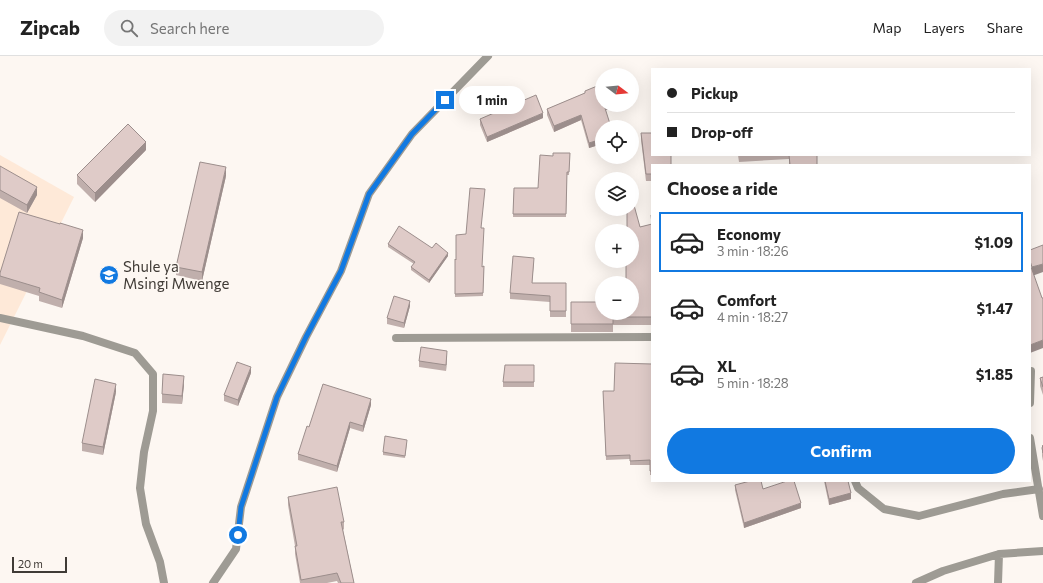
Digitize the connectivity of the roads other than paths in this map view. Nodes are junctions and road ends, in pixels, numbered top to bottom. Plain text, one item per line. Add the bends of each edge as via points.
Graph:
1 (488, 56) edge
2 (0, 318) edge
3 (651, 337) edge
4 (396, 338) dead end
5 (1031, 444) edge
6 (855, 482) edge
7 (1039, 489) junction
8 (1043, 516) edge
9 (1043, 551) edge
10 (999, 554) junction
11 (164, 583) edge
12 (213, 583) edge
13 (916, 583) edge
14 (998, 583) edge

1 - 12 street via 412,134 369,194 341,271 277,397 241,507 236,549
2 - 11 street via 82,336 135,353 153,374 153,411 144,452 140,488 146,524 160,562
3 - 4 street
5 - 7 street
6 - 7 street via 858,488 884,509 919,516 1003,494
7 - 8 street
9 - 10 street
10 - 13 street
10 - 14 street

